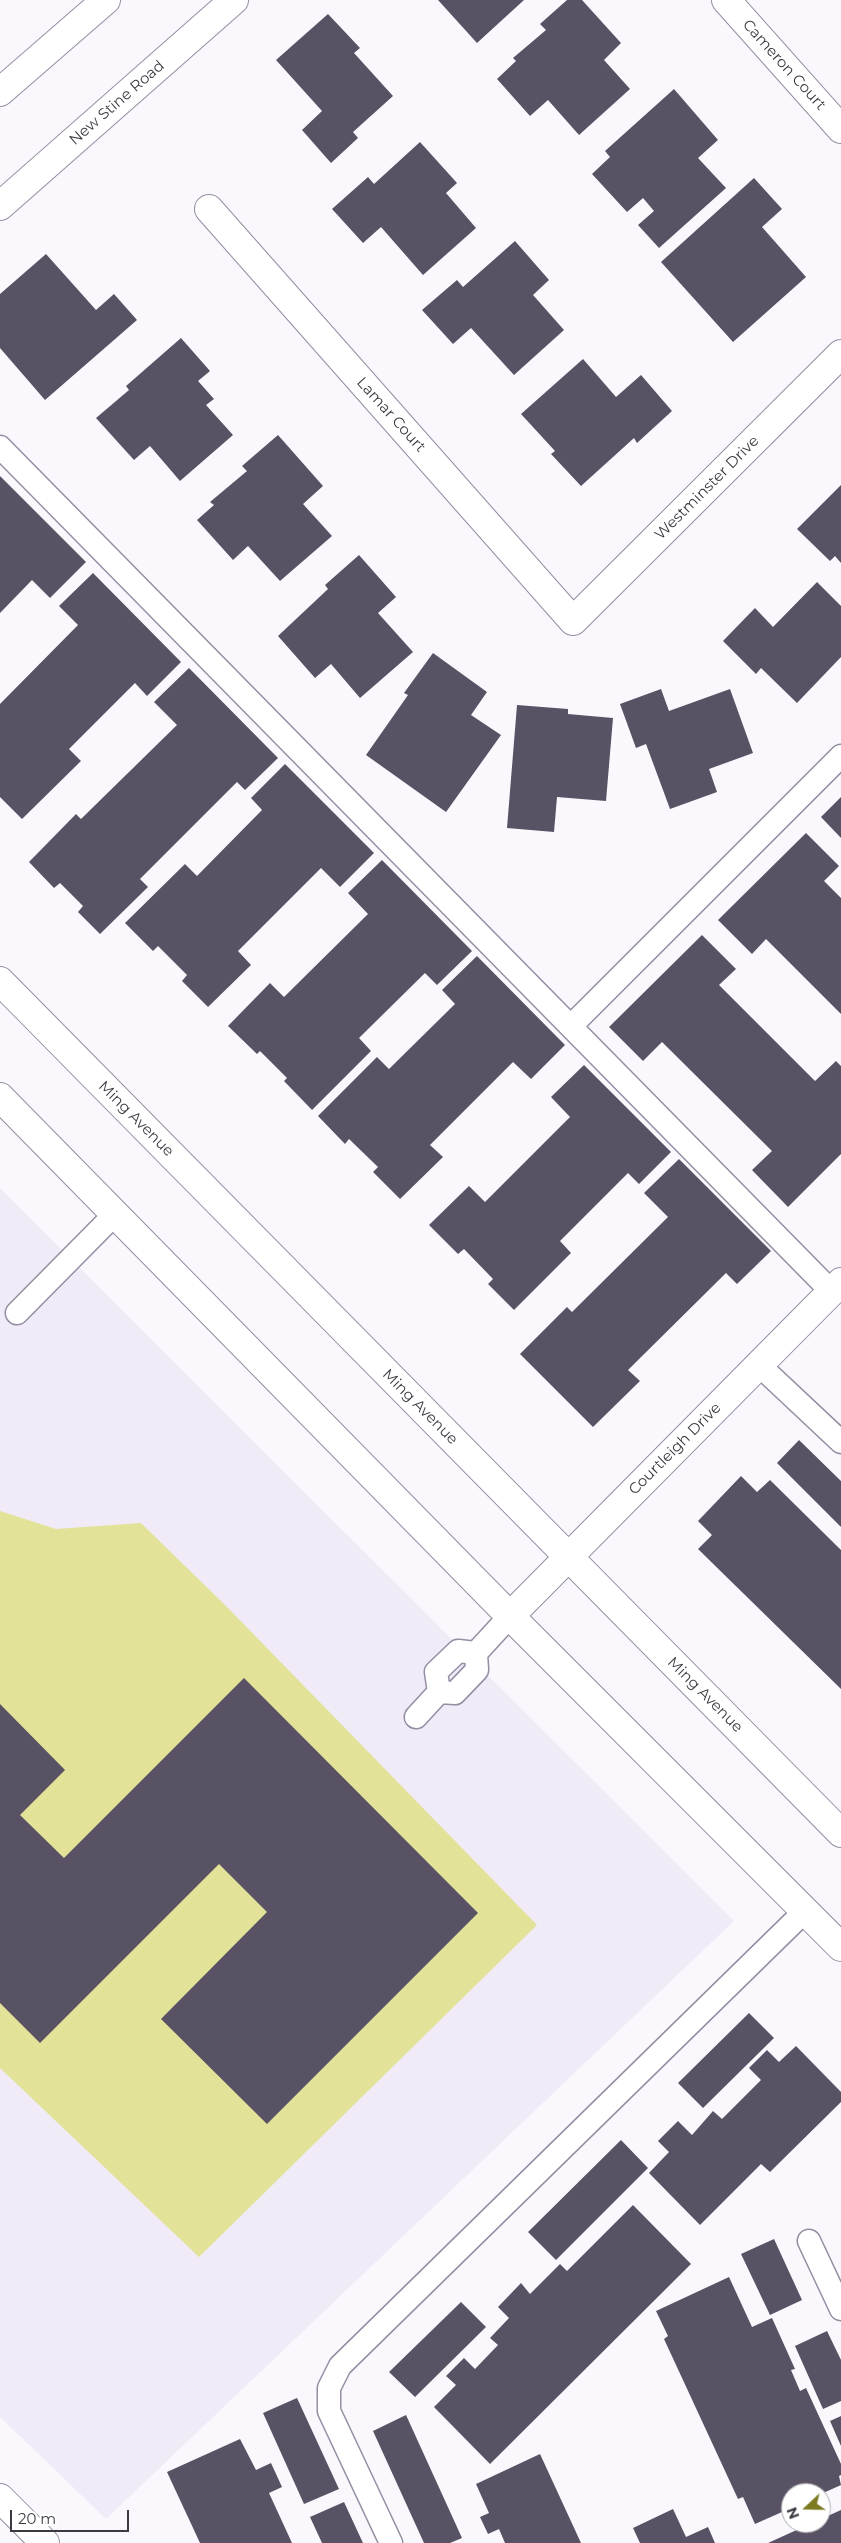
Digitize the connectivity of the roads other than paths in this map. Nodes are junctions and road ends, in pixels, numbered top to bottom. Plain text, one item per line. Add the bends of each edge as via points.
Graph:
1 (106, 0) edge
2 (234, 0) edge
3 (726, 0) edge
4 (0, 92) edge
5 (841, 129) edge
6 (0, 206) edge
7 (209, 209) dead end
8 (841, 354) edge
9 (0, 447) edge
10 (574, 621) joint
11 (841, 756) edge
12 (0, 981) edge
13 (571, 1026) junction
14 (0, 1097) edge
15 (115, 1214) junction
16 (836, 1287) edge
17 (17, 1313) dead end
18 (759, 1365) junction
19 (841, 1442) edge
20 (568, 1558) junction
21 (510, 1616) junction
22 (416, 1717) dead end
23 (841, 1833) edge
24 (805, 1911) junction
25 (841, 1947) edge
26 (809, 2241) dead end
27 (841, 2309) edge
28 (0, 2498) edge
29 (45, 2543) edge
30 (390, 2543) edge

1 - 4 main road
2 - 6 main road, New Stine Road
3 - 5 main road, Cameron Court
7 - 10 main road, Lamar Court
8 - 10 main road, Westminster Drive
9 - 13 lane
11 - 13 lane
12 - 20 main road, Ming Avenue
13 - 16 lane
14 - 15 main road
15 - 17 lane
15 - 21 main road
16 - 18 main road, Courtleigh Drive
18 - 19 lane
18 - 20 main road, Courtleigh Drive
20 - 21 main road, Courtleigh Drive
20 - 23 main road, Ming Avenue
21 - 22 lane via 476,1653 458,1651 436,1672 440,1692
21 - 24 main road
24 - 25 main road
24 - 30 lane via 340,2366 329,2388 329,2411
26 - 27 lane
28 - 29 main road

